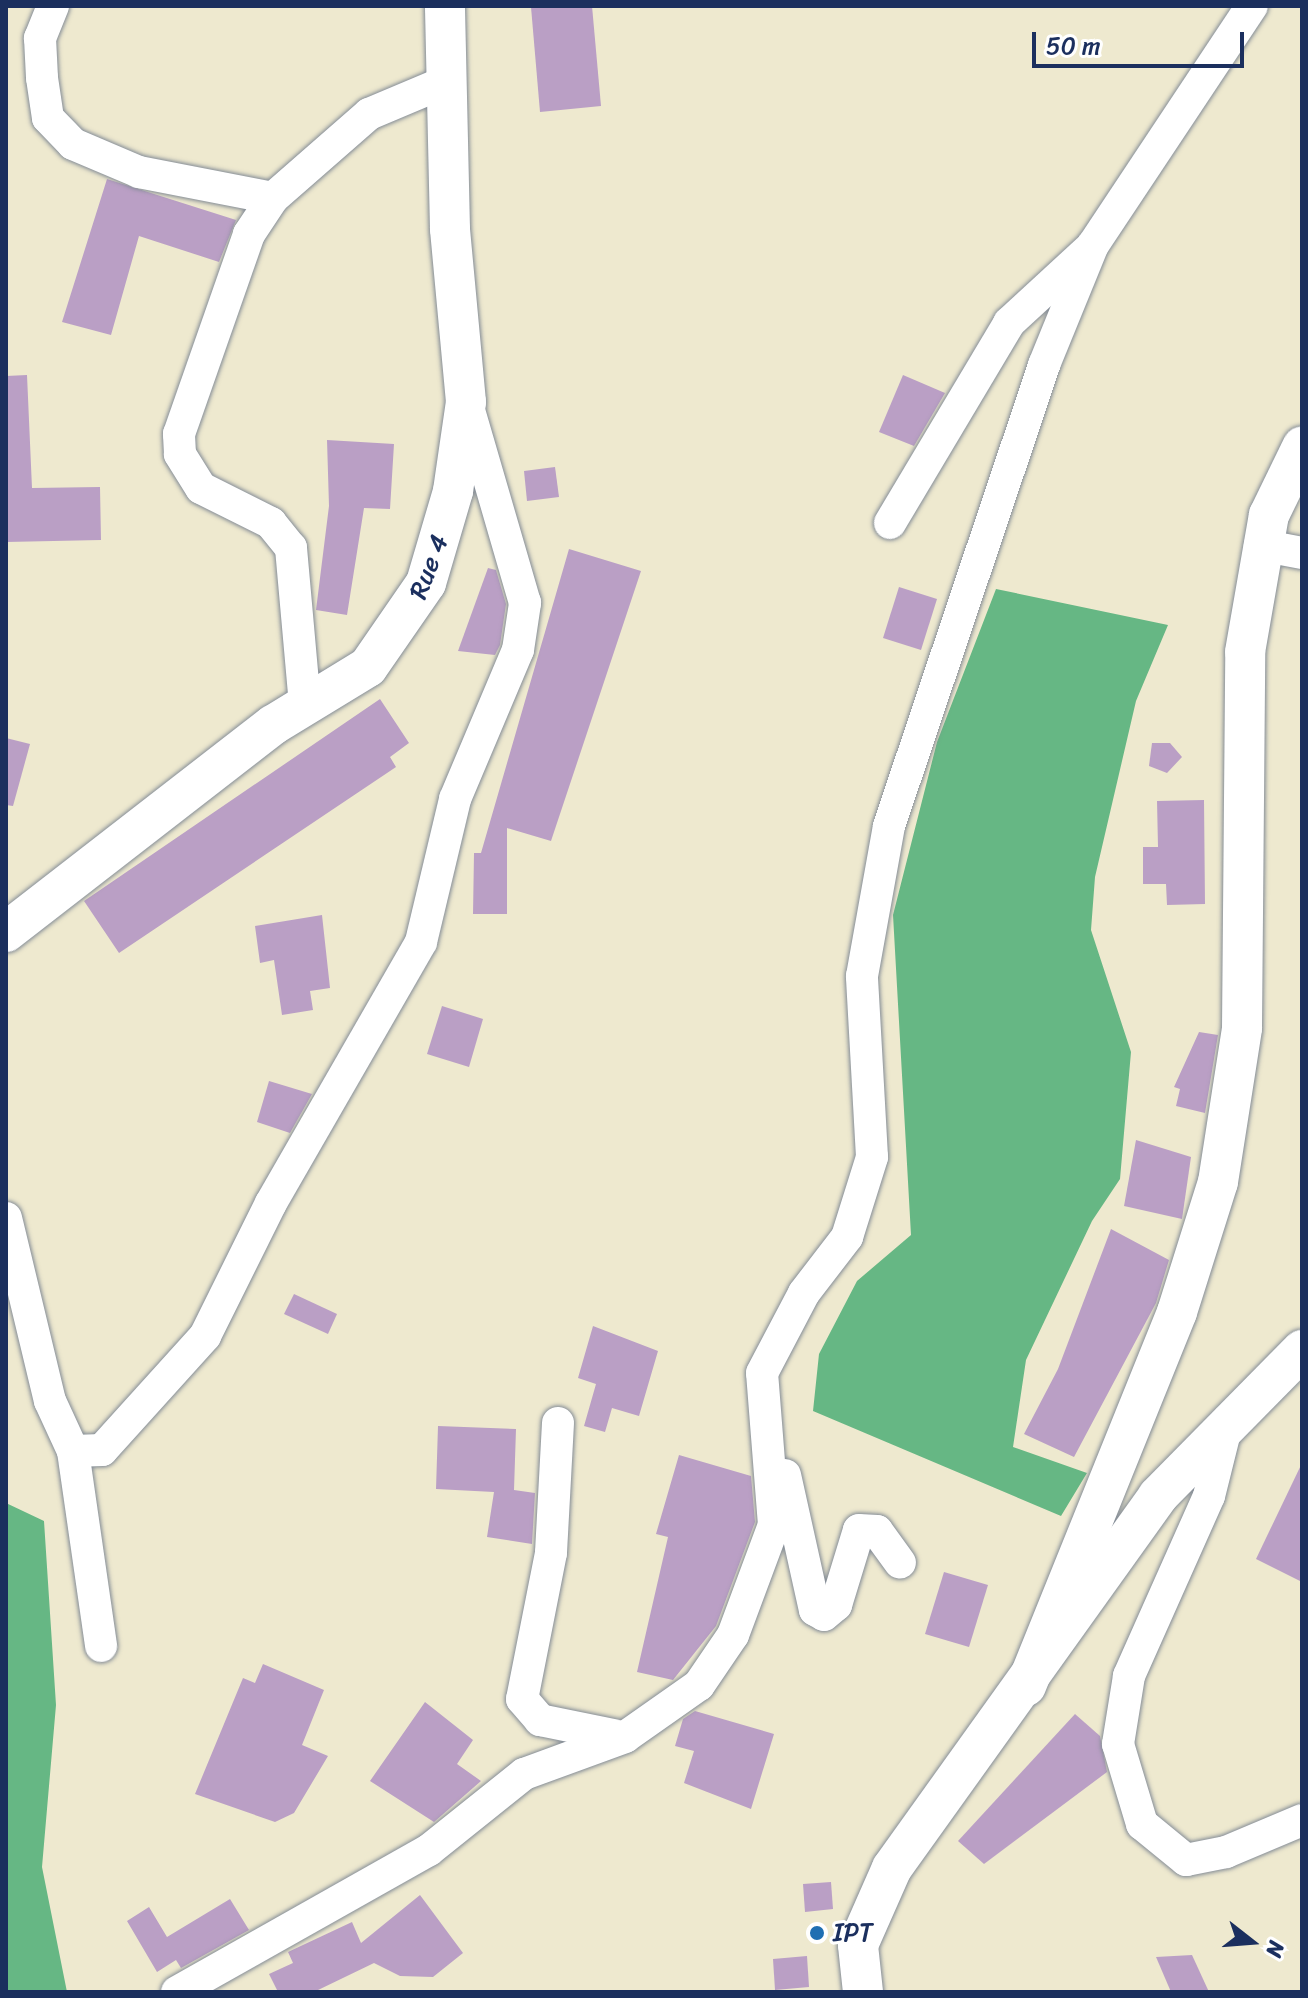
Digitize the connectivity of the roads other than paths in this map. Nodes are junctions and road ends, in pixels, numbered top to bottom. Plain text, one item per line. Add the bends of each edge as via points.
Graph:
1 (53, 6) edge
2 (445, 6) edge
3 (1252, 6) edge
4 (447, 81) junction
5 (273, 198) junction
6 (1093, 245) junction
7 (466, 402) junction
8 (1302, 447) edge
9 (890, 523) dead end
10 (1260, 545) junction
11 (1302, 553) edge
12 (305, 705) junction
13 (6, 932) edge
14 (6, 1218) edge
15 (1302, 1350) edge
16 (759, 1396) junction
17 (1228, 1420) junction
18 (558, 1423) dead end
19 (73, 1451) junction
20 (900, 1563) dead end
21 (101, 1646) dead end
22 (1026, 1686) junction
23 (625, 1737) junction
24 (1302, 1820) edge
25 (177, 1992) edge
26 (863, 1992) edge

1 - 5 street via 40,38 42,78 48,118 73,144 139,172
2 - 4 street, Rue 4
3 - 6 street
4 - 5 street via 369,114
4 - 7 street, Rue 4 via 450,229
5 - 12 street via 233,279 184,414 180,454 201,488 271,523 291,548
6 - 9 street via 1009,323
6 - 16 street via 1039,379 889,826 862,976 872,1157 862,1201 847,1237 776,1340
7 - 12 street, Rue 4 via 448,515 409,615 368,667
7 - 19 street via 525,603 518,650 455,799 421,942 190,1359 111,1446
8 - 10 street
10 - 11 street
10 - 22 street via 1241,713 1242,1028 1218,1182 1177,1312
12 - 13 street, Rue 4
14 - 19 street via 32,1341
15 - 17 street
16 - 20 street via 815,1610 824,1615 836,1605 859,1530 877,1531
16 - 23 street via 774,1525 755,1589 699,1685
17 - 22 street via 1158,1496
17 - 24 street via 1209,1496 1129,1676 1118,1744 1142,1824 1186,1860 1226,1852
18 - 23 street via 551,1553 522,1699 550,1724
19 - 21 street
22 - 26 street via 869,1909 858,1945
23 - 25 street via 524,1774 429,1850

